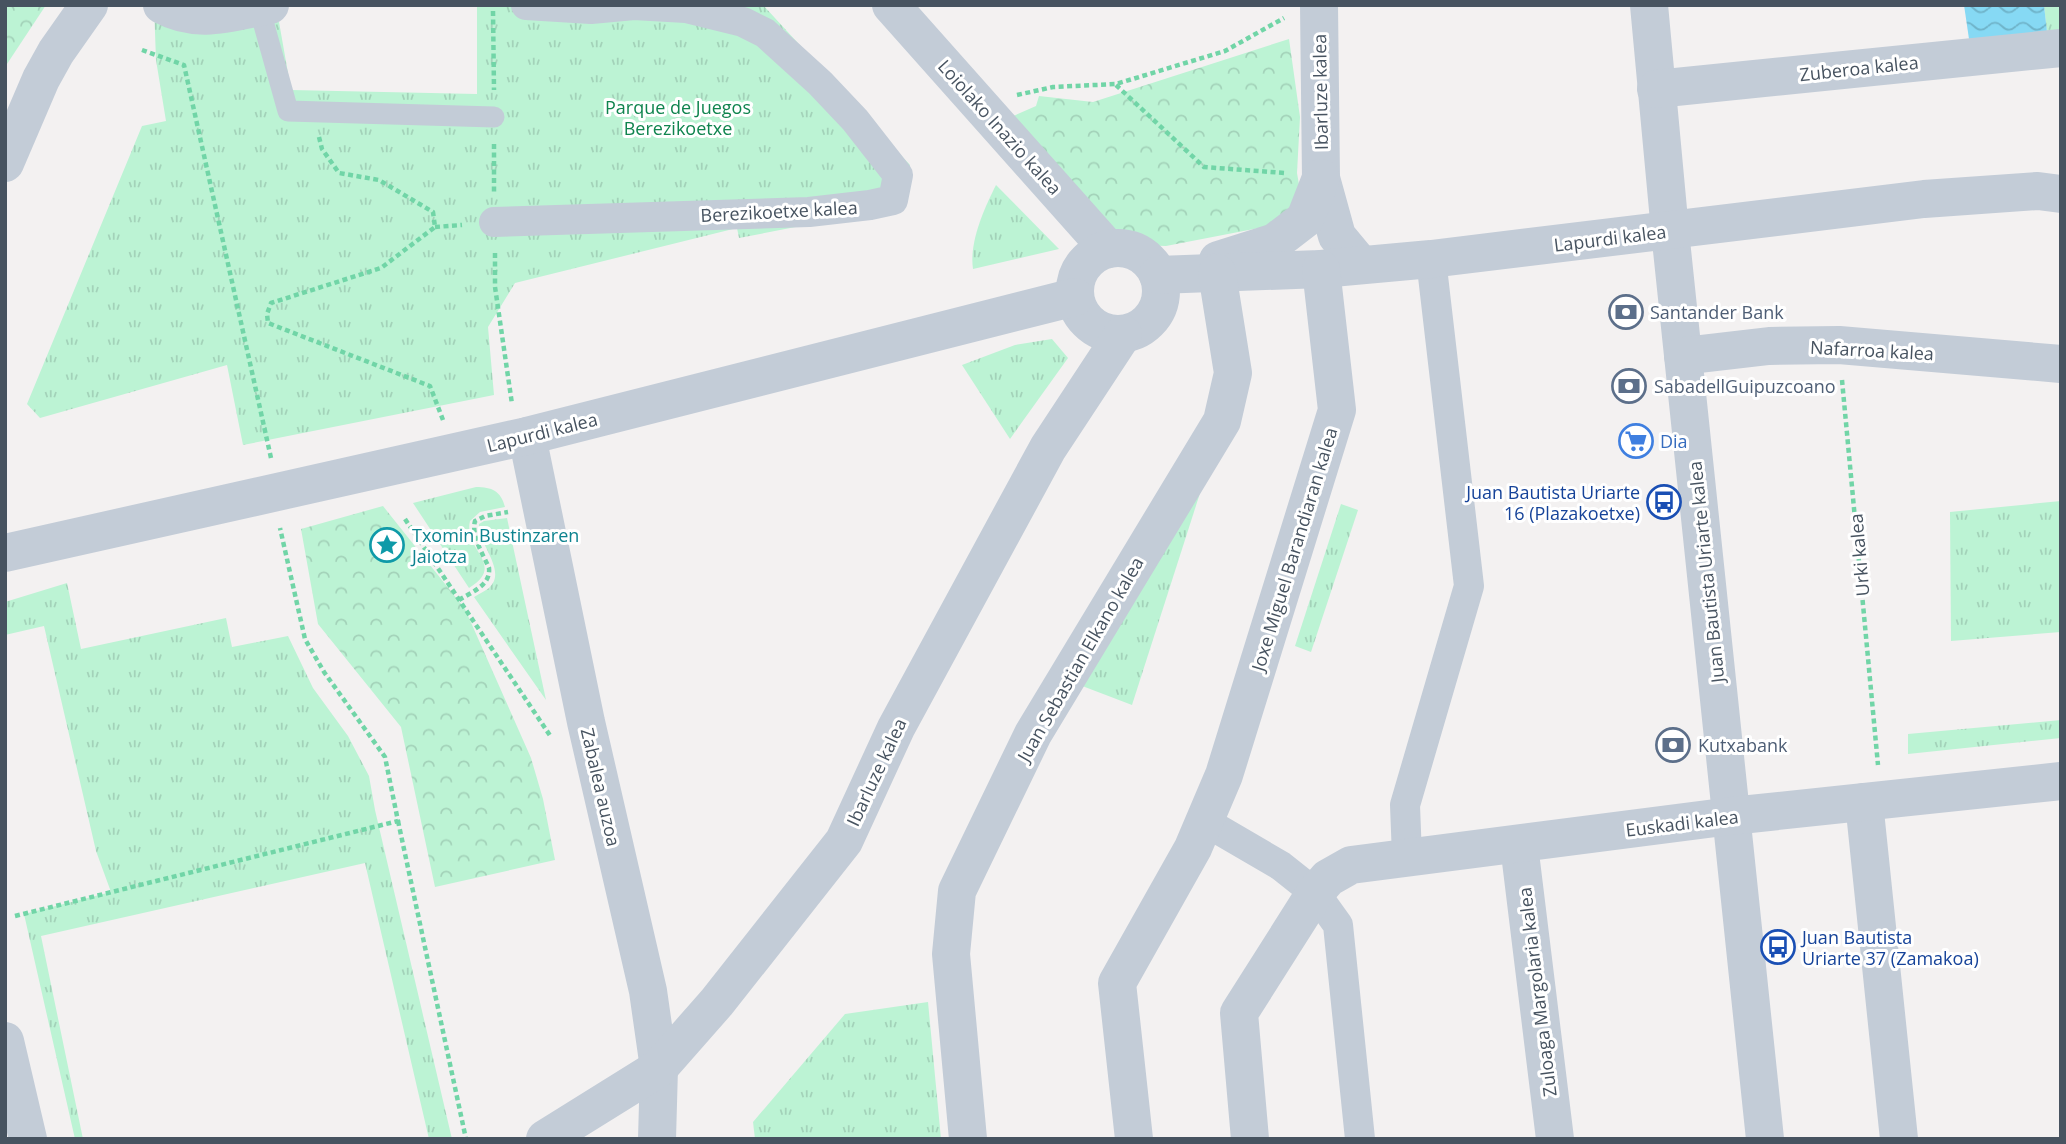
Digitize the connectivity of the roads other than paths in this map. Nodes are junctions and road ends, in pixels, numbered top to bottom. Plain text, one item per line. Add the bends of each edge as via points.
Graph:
1 (89, 5) edge
2 (162, 5) edge
3 (526, 5) edge
4 (891, 5) edge
5 (1649, 5) edge
6 (264, 6) edge
7 (1307, 9) edge
8 (2061, 48) edge
9 (1656, 89) junction
10 (494, 117) dead end
11 (5, 163) edge
12 (1321, 178) junction
13 (2061, 194) edge
14 (494, 222) dead end
15 (1670, 231) junction
16 (1108, 249) junction
17 (1431, 259) junction
18 (1361, 265) junction
19 (1321, 269) junction
20 (1189, 274) junction
21 (1075, 297) junction
22 (1123, 334) junction
23 (1683, 356) junction
24 (2061, 364) edge
25 (527, 436) junction
26 (5, 553) edge
27 (2061, 781) edge
28 (1864, 802) junction
29 (1731, 816) junction
30 (1205, 821) junction
31 (1519, 845) junction
32 (1407, 858) junction
33 (1315, 893) junction
34 (5, 1041) edge
35 (659, 1068) junction
36 (28, 1139) edge
37 (545, 1139) edge
38 (657, 1139) edge
39 (968, 1139) edge
40 (1133, 1139) edge
41 (1250, 1139) edge
42 (1360, 1139) edge
43 (1555, 1139) edge
44 (1765, 1139) edge
45 (1899, 1139) edge

1 - 11 street via 46,70
2 - 6 street via 176,13 201,17
3 - 14 street, Berezikoetxe kalea via 686,8 743,22 765,33 820,83 898,175 893,200 870,205 809,212
4 - 16 street, Loiolako Inazio kalea
5 - 9 street, Juan Bautista Uriarte kalea
6 - 10 lane via 288,111
7 - 12 street, Ibarluze kalea
8 - 9 street, Zuberoa kalea
9 - 15 street, Juan Bautista Uriarte kalea
12 - 18 street, Ibarluze kalea via 1337,236
12 - 20 street, Ibarluze kalea via 1305,219 1275,242 1219,259
13 - 15 street, Lapurdi kalea via 2038,191 1924,199
15 - 17 street, Lapurdi kalea
15 - 23 street, Juan Bautista Uriarte kalea
16 - 20 street via 1132,251
16 - 21 street via 1096,254 1079,272
17 - 18 street, Lapurdi kalea
17 - 32 street via 1469,586 1405,805
18 - 19 street, Lapurdi kalea
19 - 20 street, Lapurdi kalea
19 - 30 street, Joxe Miguel Barandiaran kalea via 1337,410 1224,775
20 - 22 street via 1161,288 1160,301 1147,324
20 - 39 street, Juan Sebastian Elkano kalea via 1233,373 1222,421 1033,734 957,891 951,954
21 - 22 street via 1086,321 1110,334
21 - 25 street, Lapurdi kalea
22 - 35 street, Ibarluze kalea via 1048,448 896,728 844,841
23 - 24 street, Nafarroa kalea via 1769,346 1839,345
23 - 29 street, Juan Bautista Uriarte kalea
25 - 26 street, Lapurdi kalea
25 - 35 street, Zabalea auzoa via 648,991
27 - 28 street, Euskadi kalea
28 - 29 street, Euskadi kalea
28 - 45 street
29 - 31 street, Euskadi kalea
29 - 44 street, Juan Bautista Uriarte kalea
30 - 33 street via 1281,866
30 - 40 street, Joxe Miguel Barandiaran kalea via 1117,983
31 - 32 street, Euskadi kalea
31 - 43 street, Zuloaga Margolaria kalea
32 - 33 street, Euskadi kalea via 1351,865 1328,878
33 - 41 street, Euskadi kalea via 1239,1013
33 - 42 street via 1338,925
34 - 36 street
35 - 37 street, Ibarluze kalea
35 - 38 street, Zabalea auzoa

